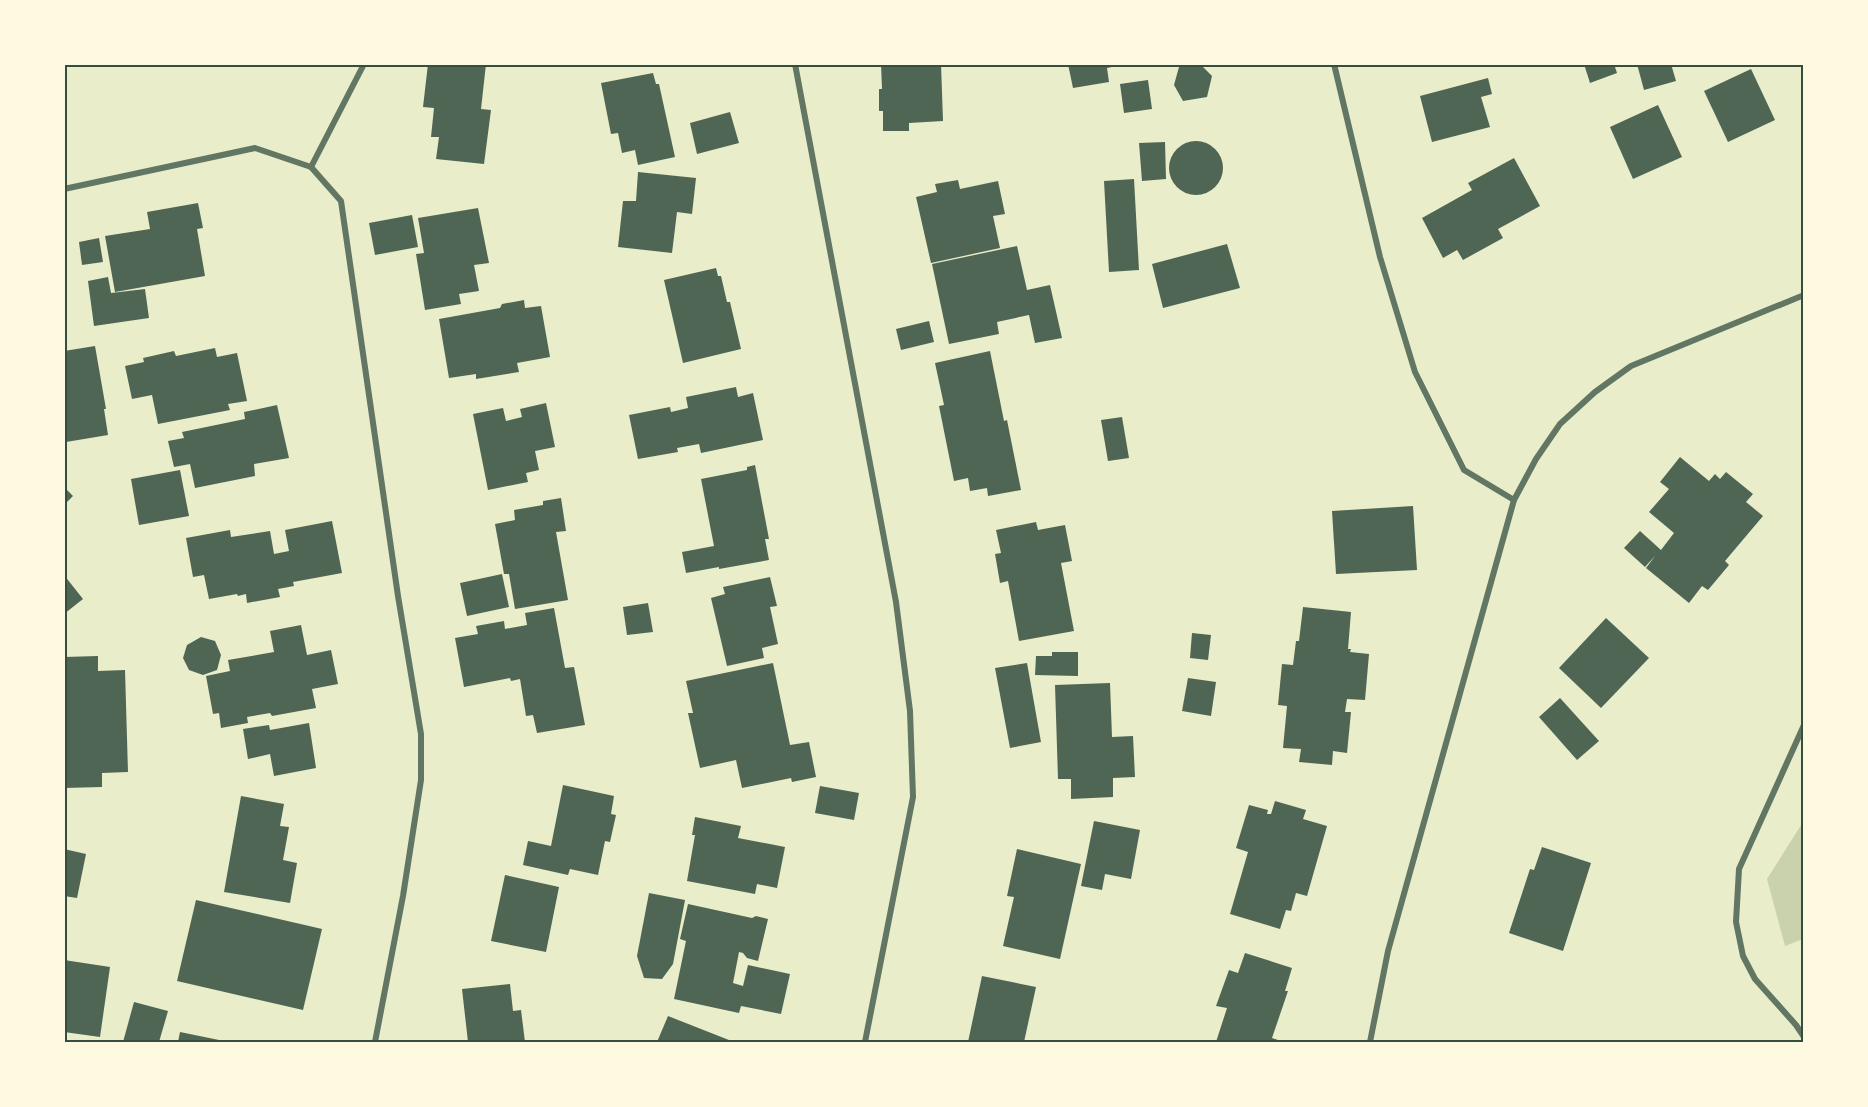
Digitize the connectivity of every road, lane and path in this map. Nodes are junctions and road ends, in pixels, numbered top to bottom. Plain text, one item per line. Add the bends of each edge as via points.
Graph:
1 (364, 64) edge
2 (795, 64) edge
3 (1334, 64) edge
4 (311, 167) junction
5 (64, 189) edge
6 (1803, 295) edge
7 (1514, 500) junction
8 (1803, 725) edge
9 (1803, 1037) edge
10 (375, 1042) edge
11 (865, 1042) edge
12 (1370, 1042) edge

1 - 4 street
2 - 11 street via 896,602 910,711 913,797
3 - 7 street via 1380,257 1415,372 1464,470
4 - 5 street via 255,148
4 - 10 street via 341,201 421,734 421,780
6 - 7 street via 1631,366 1560,424
7 - 12 street via 1388,951
8 - 9 street via 1739,870 1736,921 1743,956 1755,980

